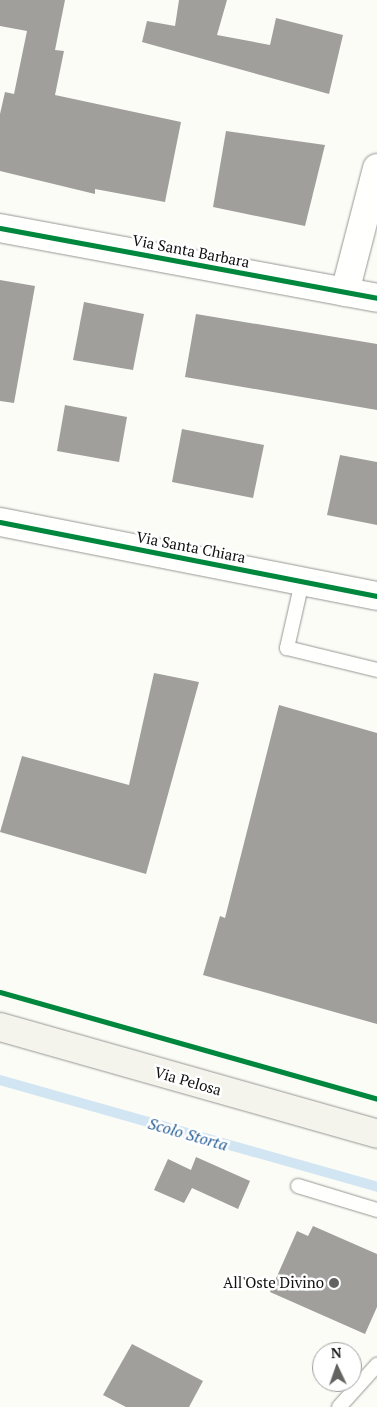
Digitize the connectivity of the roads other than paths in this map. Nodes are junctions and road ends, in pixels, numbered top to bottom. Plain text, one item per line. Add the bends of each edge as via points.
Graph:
1 (377, 168) edge
2 (0, 228) edge
3 (345, 292) junction
4 (377, 298) edge
5 (0, 522) edge
6 (302, 582) junction
7 (377, 596) edge
8 (377, 670) edge
9 (0, 1027) edge
10 (377, 1134) edge
11 (298, 1186) dead end
12 (377, 1210) edge
13 (377, 1365) edge
14 (340, 1407) edge

1 - 3 street
2 - 3 street, Via Santa Barbara
3 - 4 street, Via Santa Barbara
5 - 6 street, Via Santa Chiara
6 - 7 street, Via Santa Chiara
6 - 8 lane via 287,648
9 - 10 main road, Via Pelosa
11 - 12 lane
13 - 14 lane

